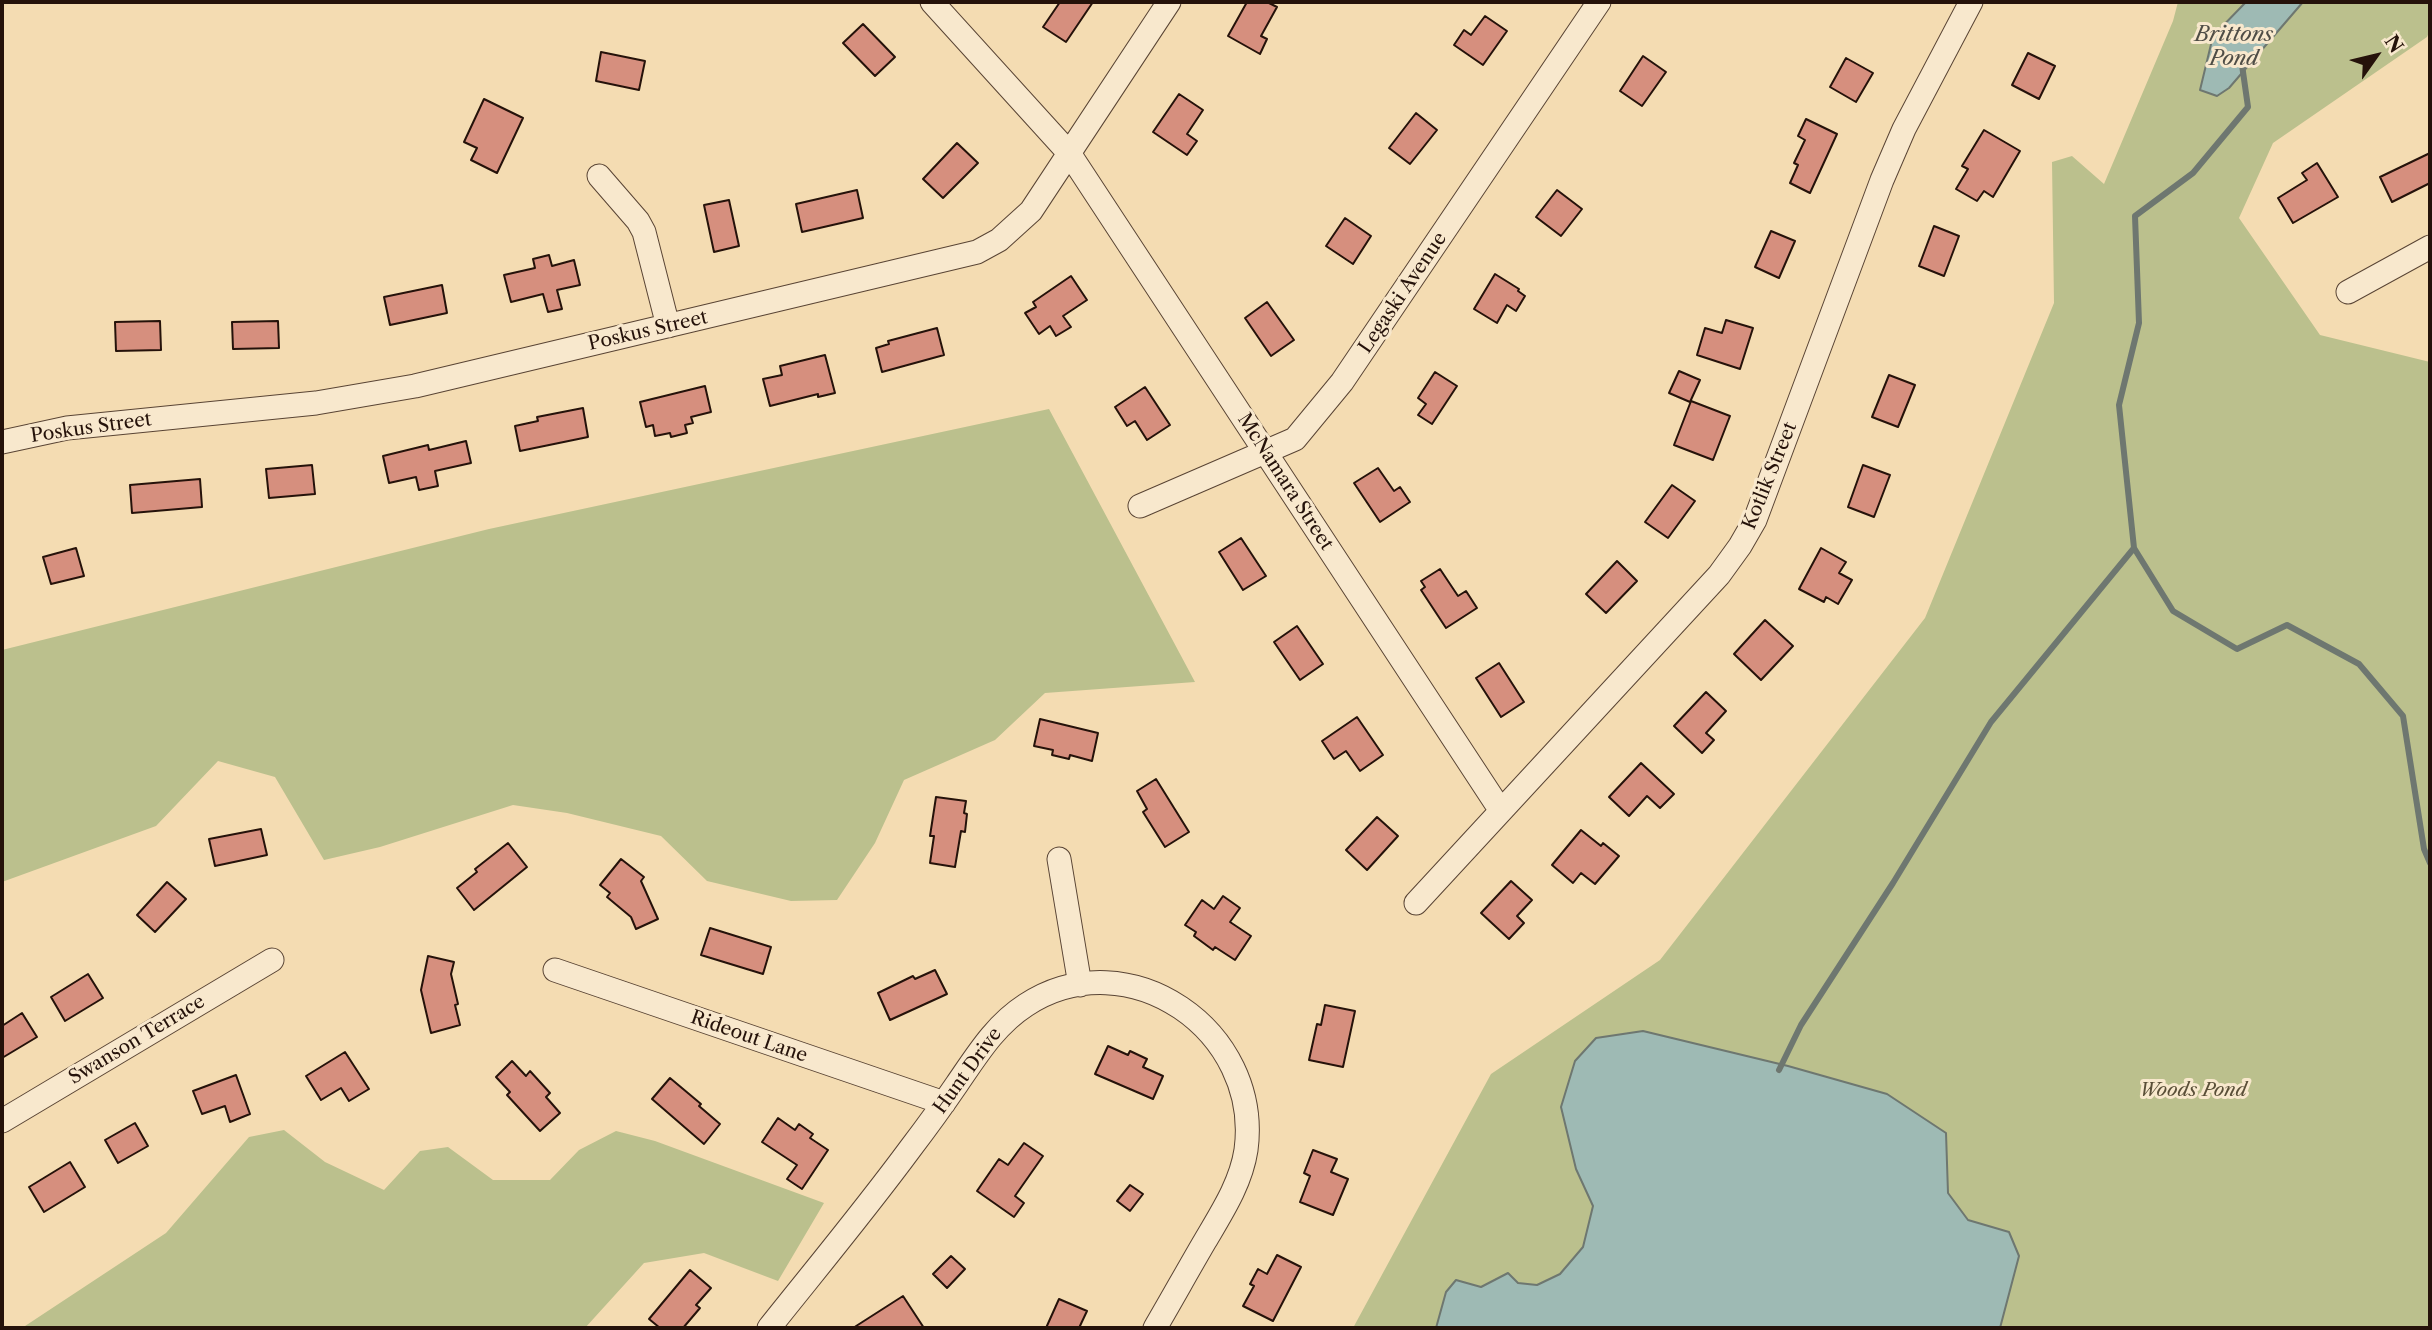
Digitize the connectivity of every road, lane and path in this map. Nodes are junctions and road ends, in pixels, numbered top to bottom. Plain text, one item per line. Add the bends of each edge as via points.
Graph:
1 (932, 2) edge
2 (1169, 2) edge
3 (1599, 2) edge
4 (1971, 2) edge
5 (1069, 153) junction
6 (599, 176) dead end
7 (2430, 247) edge
8 (2348, 292) dead end
9 (668, 326) junction
10 (2, 442) edge
11 (1265, 453) junction
12 (1140, 506) dead end
13 (1501, 811) junction
14 (1059, 859) dead end
15 (1416, 903) dead end
16 (272, 960) dead end
17 (555, 970) dead end
18 (1080, 985) junction
19 (944, 1103) junction
20 (2, 1121) edge
21 (769, 1328) edge
22 (1155, 1328) edge

1 - 5 street, McNamara Street
2 - 5 street, Poskus Street
3 - 11 street, Legaski Avenue via 1342,382 1295,439
4 - 13 street, Kotlik Street via 1882,180 1769,485 1740,546 1719,575
5 - 9 street, Poskus Street via 1031,211 999,240 976,252
5 - 11 street, McNamara Street
6 - 9 street via 644,232
7 - 8 street
9 - 10 street, Poskus Street via 366,395 67,428
11 - 12 street, Legaski Avenue
11 - 13 street, McNamara Street
13 - 15 street, Kotlik Street
14 - 18 street
16 - 20 street, Swanson Terrace
17 - 19 street, Rideout Lane
18 - 19 street, Hunt Drive via 1028,1003 1000,1026
18 - 22 street, Hunt Drive via 1133,987 1183,1008 1222,1046 1244,1096 1246,1150 1236,1185
19 - 21 street, Hunt Drive

